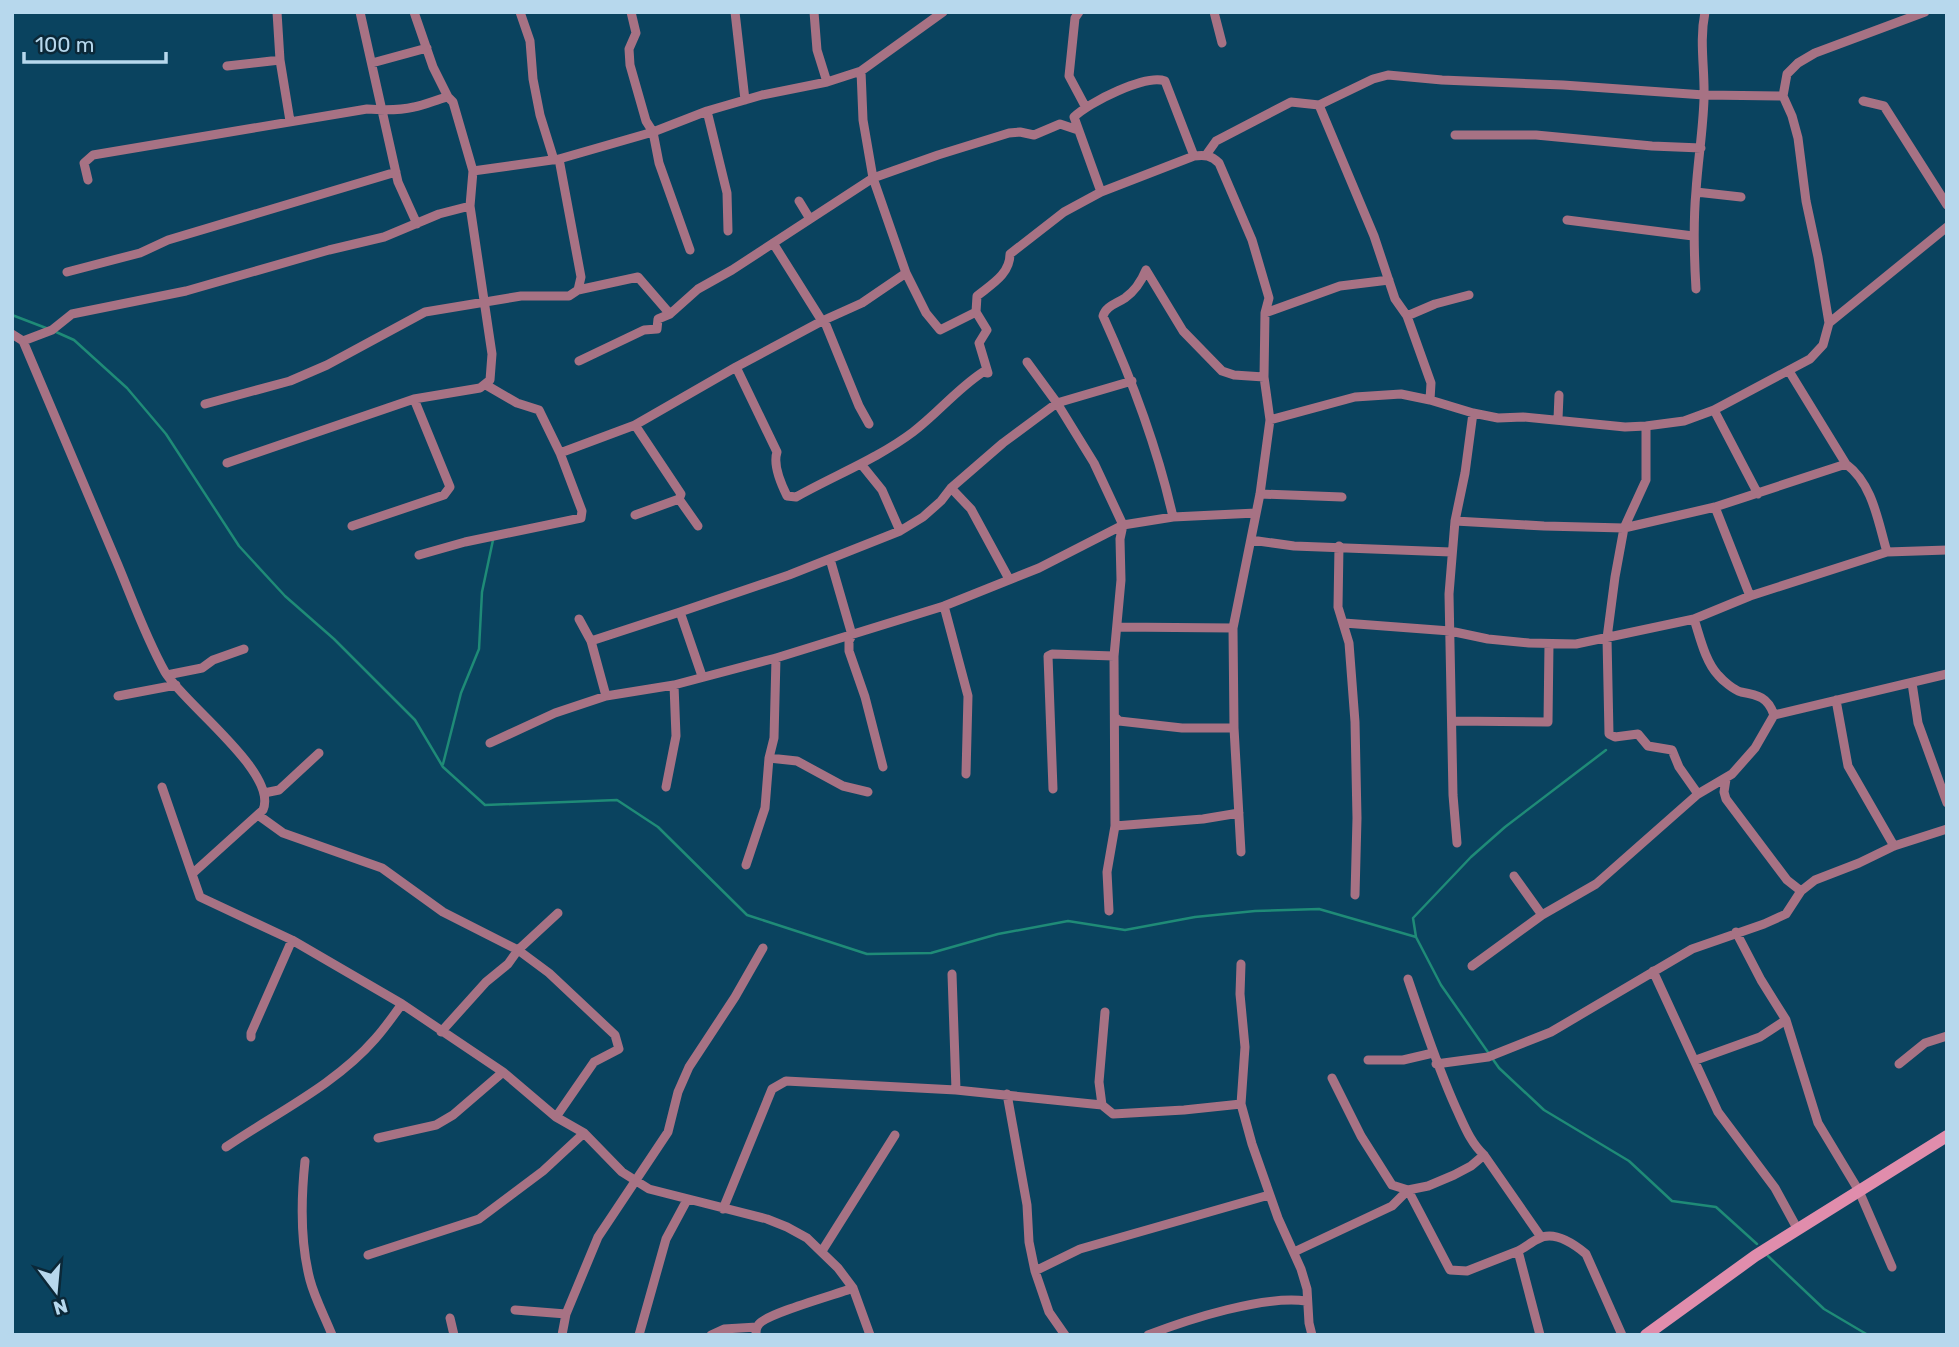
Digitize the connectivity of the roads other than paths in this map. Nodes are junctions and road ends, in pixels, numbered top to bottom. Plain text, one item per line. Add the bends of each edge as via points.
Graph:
1 (277, 12) edge
2 (360, 12) edge
3 (414, 12) edge
4 (520, 12) edge
5 (631, 12) edge
6 (736, 12) edge
7 (814, 12) edge
8 (1079, 12) edge
9 (1214, 12) edge
10 (1705, 12) edge
11 (1925, 12) edge
12 (936, 14) edge
13 (1222, 43) dead end
14 (427, 48) junction
15 (280, 60) junction
16 (372, 63) junction
17 (227, 66) dead end
18 (861, 71) junction
19 (827, 82) junction
20 (1704, 95) junction
21 (1783, 96) junction
22 (449, 97) junction
23 (745, 100) junction
24 (1863, 101) dead end
25 (1319, 105) junction
26 (1085, 106) junction
27 (382, 111) junction
28 (707, 111) junction
29 (290, 121) junction
30 (1078, 130) junction
31 (653, 132) junction
32 (1455, 135) dead end
33 (1701, 148) junction
34 (1206, 155) junction
35 (1194, 156) junction
36 (557, 159) junction
37 (473, 171) junction
38 (396, 172) junction
39 (873, 178) junction
40 (88, 180) dead end
41 (1101, 191) junction
42 (1696, 192) junction
43 (1741, 197) dead end
44 (799, 201) dead end
45 (1947, 205) edge
46 (470, 206) junction
47 (810, 219) junction
48 (1567, 220) dead end
49 (417, 224) junction
50 (1947, 227) edge
51 (727, 231) dead end
52 (1693, 236) junction
53 (773, 243) junction
54 (690, 250) dead end
55 (67, 272) dead end
56 (906, 273) junction
57 (1389, 280) junction
58 (1696, 289) dead end
59 (578, 290) junction
60 (1469, 295) dead end
61 (484, 302) junction
62 (976, 312) junction
63 (1265, 313) junction
64 (670, 314) junction
65 (1407, 316) junction
66 (823, 321) junction
67 (1829, 323) junction
68 (12, 334) edge
69 (23, 341) junction
70 (579, 361) dead end
71 (1027, 362) dead end
72 (736, 367) junction
73 (1789, 371) junction
74 (1264, 377) junction
75 (1132, 381) junction
76 (486, 385) junction
77 (1559, 395) dead end
78 (414, 399) junction
79 (1430, 400) junction
80 (1057, 403) junction
81 (205, 404) dead end
82 (1714, 410) junction
83 (1473, 413) junction
84 (1558, 419) junction
85 (1270, 420) junction
86 (869, 424) dead end
87 (635, 425) junction
88 (1646, 426) junction
89 (560, 453) junction
90 (228, 463) dead end
91 (861, 464) junction
92 (1846, 464) junction
93 (951, 488) junction
94 (1759, 494) junction
95 (1260, 495) junction
96 (1342, 497) dead end
97 (679, 499) junction
98 (1715, 507) junction
99 (1256, 513) junction
100 (635, 515) dead end
101 (1173, 517) junction
102 (1455, 521) junction
103 (1123, 525) junction
104 (352, 526) dead end
105 (698, 526) dead end
106 (1624, 528) junction
107 (900, 531) junction
108 (1251, 540) junction
109 (1339, 547) junction
110 (1947, 550) edge
111 (1451, 552) junction
112 (1887, 552) junction
113 (419, 555) dead end
114 (830, 559) junction
115 (1009, 579) junction
116 (1751, 596) junction
117 (944, 606) junction
118 (680, 612) junction
119 (579, 619) dead end
120 (1694, 619) junction
121 (1343, 623) junction
122 (1116, 627) junction
123 (1233, 628) junction
124 (1450, 631) junction
125 (852, 635) junction
126 (1607, 638) junction
127 (590, 641) junction
128 (1549, 644) junction
129 (244, 649) dead end
130 (1114, 656) junction
131 (776, 658) junction
132 (167, 674) junction
133 (1947, 674) edge
134 (702, 676) junction
135 (1912, 683) junction
136 (176, 685) junction
137 (674, 685) junction
138 (118, 696) dead end
139 (606, 696) junction
140 (1836, 700) junction
141 (1774, 715) junction
142 (1115, 718) junction
143 (1453, 721) junction
144 (1234, 728) junction
145 (490, 743) dead end
146 (319, 753) dead end
147 (769, 758) junction
148 (883, 767) dead end
149 (965, 774) dead end
150 (1726, 779) junction
151 (162, 787) dead end
152 (666, 787) dead end
153 (1053, 789) dead end
154 (868, 792) dead end
155 (264, 793) junction
156 (1698, 794) junction
157 (1947, 803) edge
158 (1239, 813) junction
159 (258, 815) junction
160 (1115, 826) junction
161 (1947, 830) edge
162 (1458, 843) dead end
163 (1894, 846) junction
164 (1241, 852) dead end
165 (746, 864) dead end
166 (192, 874) junction
167 (1514, 876) dead end
168 (1801, 891) junction
169 (1355, 895) dead end
170 (1109, 911) dead end
171 (558, 913) dead end
172 (1542, 915) junction
173 (1736, 932) junction
174 (292, 940) junction
175 (763, 948) dead end
176 (518, 950) junction
177 (1241, 964) dead end
178 (1472, 966) dead end
179 (1653, 971) junction
180 (952, 975) dead end
181 (1408, 979) dead end
182 (402, 1004) junction
183 (1105, 1012) dead end
184 (1786, 1020) junction
185 (442, 1032) junction
186 (1947, 1036) edge
187 (251, 1037) dead end
188 (1433, 1053) junction
189 (1368, 1060) dead end
190 (1696, 1060) junction
191 (1436, 1064) junction
192 (1899, 1064) dead end
193 (503, 1072) junction
194 (1332, 1078) dead end
195 (956, 1090) junction
196 (1007, 1094) junction
197 (1241, 1104) junction
198 (1102, 1105) junction
199 (556, 1117) junction
200 (584, 1133) junction
201 (895, 1135) dead end
202 (1947, 1136) edge
203 (378, 1138) dead end
204 (226, 1147) dead end
205 (1484, 1155) junction
206 (305, 1161) dead end
207 (636, 1180) junction
208 (1392, 1185) junction
209 (1408, 1190) junction
210 (1859, 1191) junction
211 (1269, 1195) junction
212 (687, 1200) junction
213 (1392, 1206) junction
214 (723, 1209) junction
215 (1798, 1230) junction
216 (1541, 1237) junction
217 (822, 1251) junction
218 (1518, 1251) junction
219 (1294, 1252) junction
220 (368, 1255) dead end
221 (1892, 1267) dead end
222 (1035, 1271) junction
223 (853, 1288) junction
224 (1306, 1301) junction
225 (515, 1310) dead end
226 (566, 1314) junction
227 (450, 1318) dead end
228 (757, 1331) edge
229 (1653, 1333) edge
230 (332, 1335) edge
231 (454, 1335) edge
232 (562, 1335) edge
233 (639, 1335) edge
234 (711, 1335) edge
235 (870, 1335) edge
236 (1065, 1335) edge
237 (1148, 1335) edge
238 (1312, 1335) edge
239 (1540, 1335) edge
240 (1622, 1335) edge

1 - 15 street
2 - 16 street
3 - 14 street
4 - 36 street via 530,41 540,115
5 - 31 street via 636,27 630,65
6 - 23 street
7 - 19 street via 817,50
8 - 26 street via 1069,76
9 - 13 street
10 - 20 street via 1700,34
11 - 21 street via 1798,63 1787,74
12 - 18 street
14 - 16 street
14 - 22 street
15 - 17 street
15 - 29 street
16 - 27 street
18 - 19 street
18 - 39 street
19 - 23 street
20 - 21 street
20 - 25 street via 1388,75
20 - 33 street
21 - 67 street via 1798,138
22 - 27 street
22 - 37 street
23 - 28 street
24 - 45 street via 1885,106
25 - 34 street via 1291,102 1216,141
25 - 57 street
26 - 30 street via 1074,117
26 - 35 street via 1125,88 1165,81
27 - 29 street via 367,109
27 - 38 street
28 - 31 street
28 - 51 street via 727,192
29 - 40 street via 93,155 84,163
30 - 39 street via 1060,124 1034,135 1001,135
30 - 41 street
31 - 36 street
31 - 54 street via 659,163
32 - 33 street via 1536,135
33 - 42 street
34 - 35 street
34 - 63 street via 1219,163 1252,240 1269,299
35 - 41 street
36 - 37 street
36 - 59 street via 581,277
37 - 46 street
38 - 49 street
38 - 55 street
39 - 47 street
39 - 56 street
41 - 62 street via 1064,212 1010,254 1005,273 977,296
42 - 43 street
42 - 52 street
44 - 47 street
46 - 49 street
46 - 61 street
47 - 53 street
48 - 52 street
49 - 69 street via 186,291 72,314 52,330
50 - 67 street
52 - 58 street
53 - 64 street via 698,289
53 - 66 street
56 - 62 street via 940,330
56 - 66 street via 862,303
57 - 63 street via 1340,286
57 - 65 street
59 - 61 street via 569,296
59 - 64 street via 638,276
60 - 65 street
61 - 76 street via 492,354
61 - 81 street via 425,312 290,381
62 - 91 street via 987,330 979,342 988,373 965,383 914,432
63 - 74 street
64 - 70 street via 658,319 656,329 644,330
65 - 79 street via 1431,383
66 - 72 street
66 - 86 street
67 - 73 street via 1823,345
68 - 69 street
69 - 132 street
71 - 80 street
72 - 87 street
72 - 91 street via 777,452 775,460 787,496 796,497
73 - 82 street
73 - 92 street
74 - 75 street via 1222,371 1183,331 1146,270 1140,284 1102,316
74 - 85 street
75 - 80 street
75 - 101 street
76 - 78 street
76 - 89 street via 539,410
77 - 84 street
78 - 90 street
78 - 104 street via 450,487 444,495
79 - 83 street
79 - 85 street via 1401,394 1367,396
80 - 93 street
80 - 103 street via 1094,463
82 - 88 street via 1684,421
82 - 94 street
83 - 84 street
83 - 102 street
84 - 88 street
85 - 95 street
87 - 89 street
87 - 97 street via 680,491
88 - 106 street via 1646,480
89 - 113 street via 581,518
91 - 107 street via 882,490
92 - 94 street
92 - 112 street via 1866,486
93 - 107 street via 923,517
93 - 115 street via 971,509
94 - 98 street
95 - 96 street
95 - 99 street
97 - 100 street
97 - 105 street
98 - 106 street
98 - 116 street
99 - 101 street
99 - 108 street
101 - 103 street
102 - 106 street
102 - 111 street
103 - 115 street
103 - 122 street
106 - 126 street
107 - 114 street
108 - 109 street
108 - 123 street
109 - 111 street
109 - 121 street via 1338,607
110 - 112 street
111 - 124 street
112 - 116 street
114 - 118 street
114 - 125 street
115 - 117 street
116 - 120 street
117 - 125 street
117 - 149 street via 968,696
118 - 127 street
118 - 134 street
119 - 127 street
120 - 126 street
120 - 141 street via 1717,674 1738,691 1765,700
121 - 124 street
121 - 169 street via 1349,643 1355,722
122 - 123 street
122 - 130 street
123 - 144 street
124 - 128 street
124 - 143 street
125 - 131 street
125 - 148 street via 849,651
126 - 128 street
126 - 156 street via 1609,734 1638,734 1648,746 1672,750
127 - 139 street
128 - 143 street via 1548,722
129 - 132 street via 202,668
130 - 142 street
130 - 153 street via 1048,656
131 - 134 street
131 - 147 street via 774,738
132 - 136 street
133 - 135 street
134 - 137 street
135 - 140 street
135 - 157 street via 1917,723
136 - 138 street
136 - 155 street via 232,743
137 - 139 street
137 - 152 street via 676,736
139 - 145 street
140 - 141 street
140 - 163 street via 1848,766
141 - 150 street via 1755,748
142 - 144 street
142 - 160 street
143 - 162 street
144 - 158 street
146 - 155 street via 279,790
147 - 154 street via 797,761 843,786
147 - 165 street via 765,808
150 - 156 street
150 - 168 street via 1726,799 1787,880
151 - 166 street
155 - 159 street via 267,803
156 - 172 street via 1596,884
158 - 160 street
158 - 164 street
159 - 166 street
159 - 176 street via 283,833 382,868 443,912
160 - 170 street via 1107,872
161 - 163 street
163 - 168 street via 1815,880
166 - 174 street via 200,897
167 - 172 street
168 - 173 street via 1786,914
171 - 176 street
172 - 178 street
173 - 179 street
173 - 184 street
174 - 182 street
174 - 187 street
175 - 207 street via 689,1067 668,1132
176 - 185 street
176 - 199 street via 549,973 620,1045 594,1062
177 - 197 street via 1245,1048
179 - 190 street
179 - 191 street via 1551,1032 1493,1055
180 - 195 street
181 - 188 street
182 - 185 street
182 - 204 street via 352,1060 310,1094
183 - 198 street via 1099,1082
184 - 190 street via 1760,1037
184 - 210 street via 1818,1123
185 - 193 street
186 - 192 street via 1925,1043
188 - 189 street via 1403,1060
188 - 191 street
190 - 215 street via 1718,1112 1775,1188
191 - 205 street via 1471,1138
193 - 199 street
193 - 203 street via 436,1125
194 - 208 street
195 - 196 street
195 - 214 street via 786,1082 772,1089
196 - 198 street
196 - 222 street
197 - 198 street via 1113,1114
197 - 211 street
199 - 200 street
200 - 207 street
200 - 220 street via 480,1219
201 - 217 street
202 - 210 street
205 - 209 street via 1454,1175
205 - 216 street
206 - 230 street via 301,1196 307,1263
207 - 212 street via 649,1189
207 - 226 street via 598,1237
208 - 209 street
208 - 213 street
209 - 213 street
209 - 218 street via 1450,1270 1467,1271
210 - 215 street
210 - 221 street
211 - 219 street
211 - 222 street via 1080,1249
212 - 214 street
212 - 233 street via 666,1239
213 - 219 street
214 - 217 street via 787,1227
215 - 229 street via 1755,1256
216 - 218 street
216 - 240 street via 1557,1237 1586,1254
217 - 223 street
218 - 239 street
219 - 224 street via 1307,1289
222 - 236 street via 1049,1312
223 - 228 street via 774,1315 761,1322
223 - 235 street
224 - 237 street via 1272,1301 1182,1322
224 - 238 street
225 - 226 street
226 - 232 street
227 - 231 street
228 - 234 street via 724,1329

